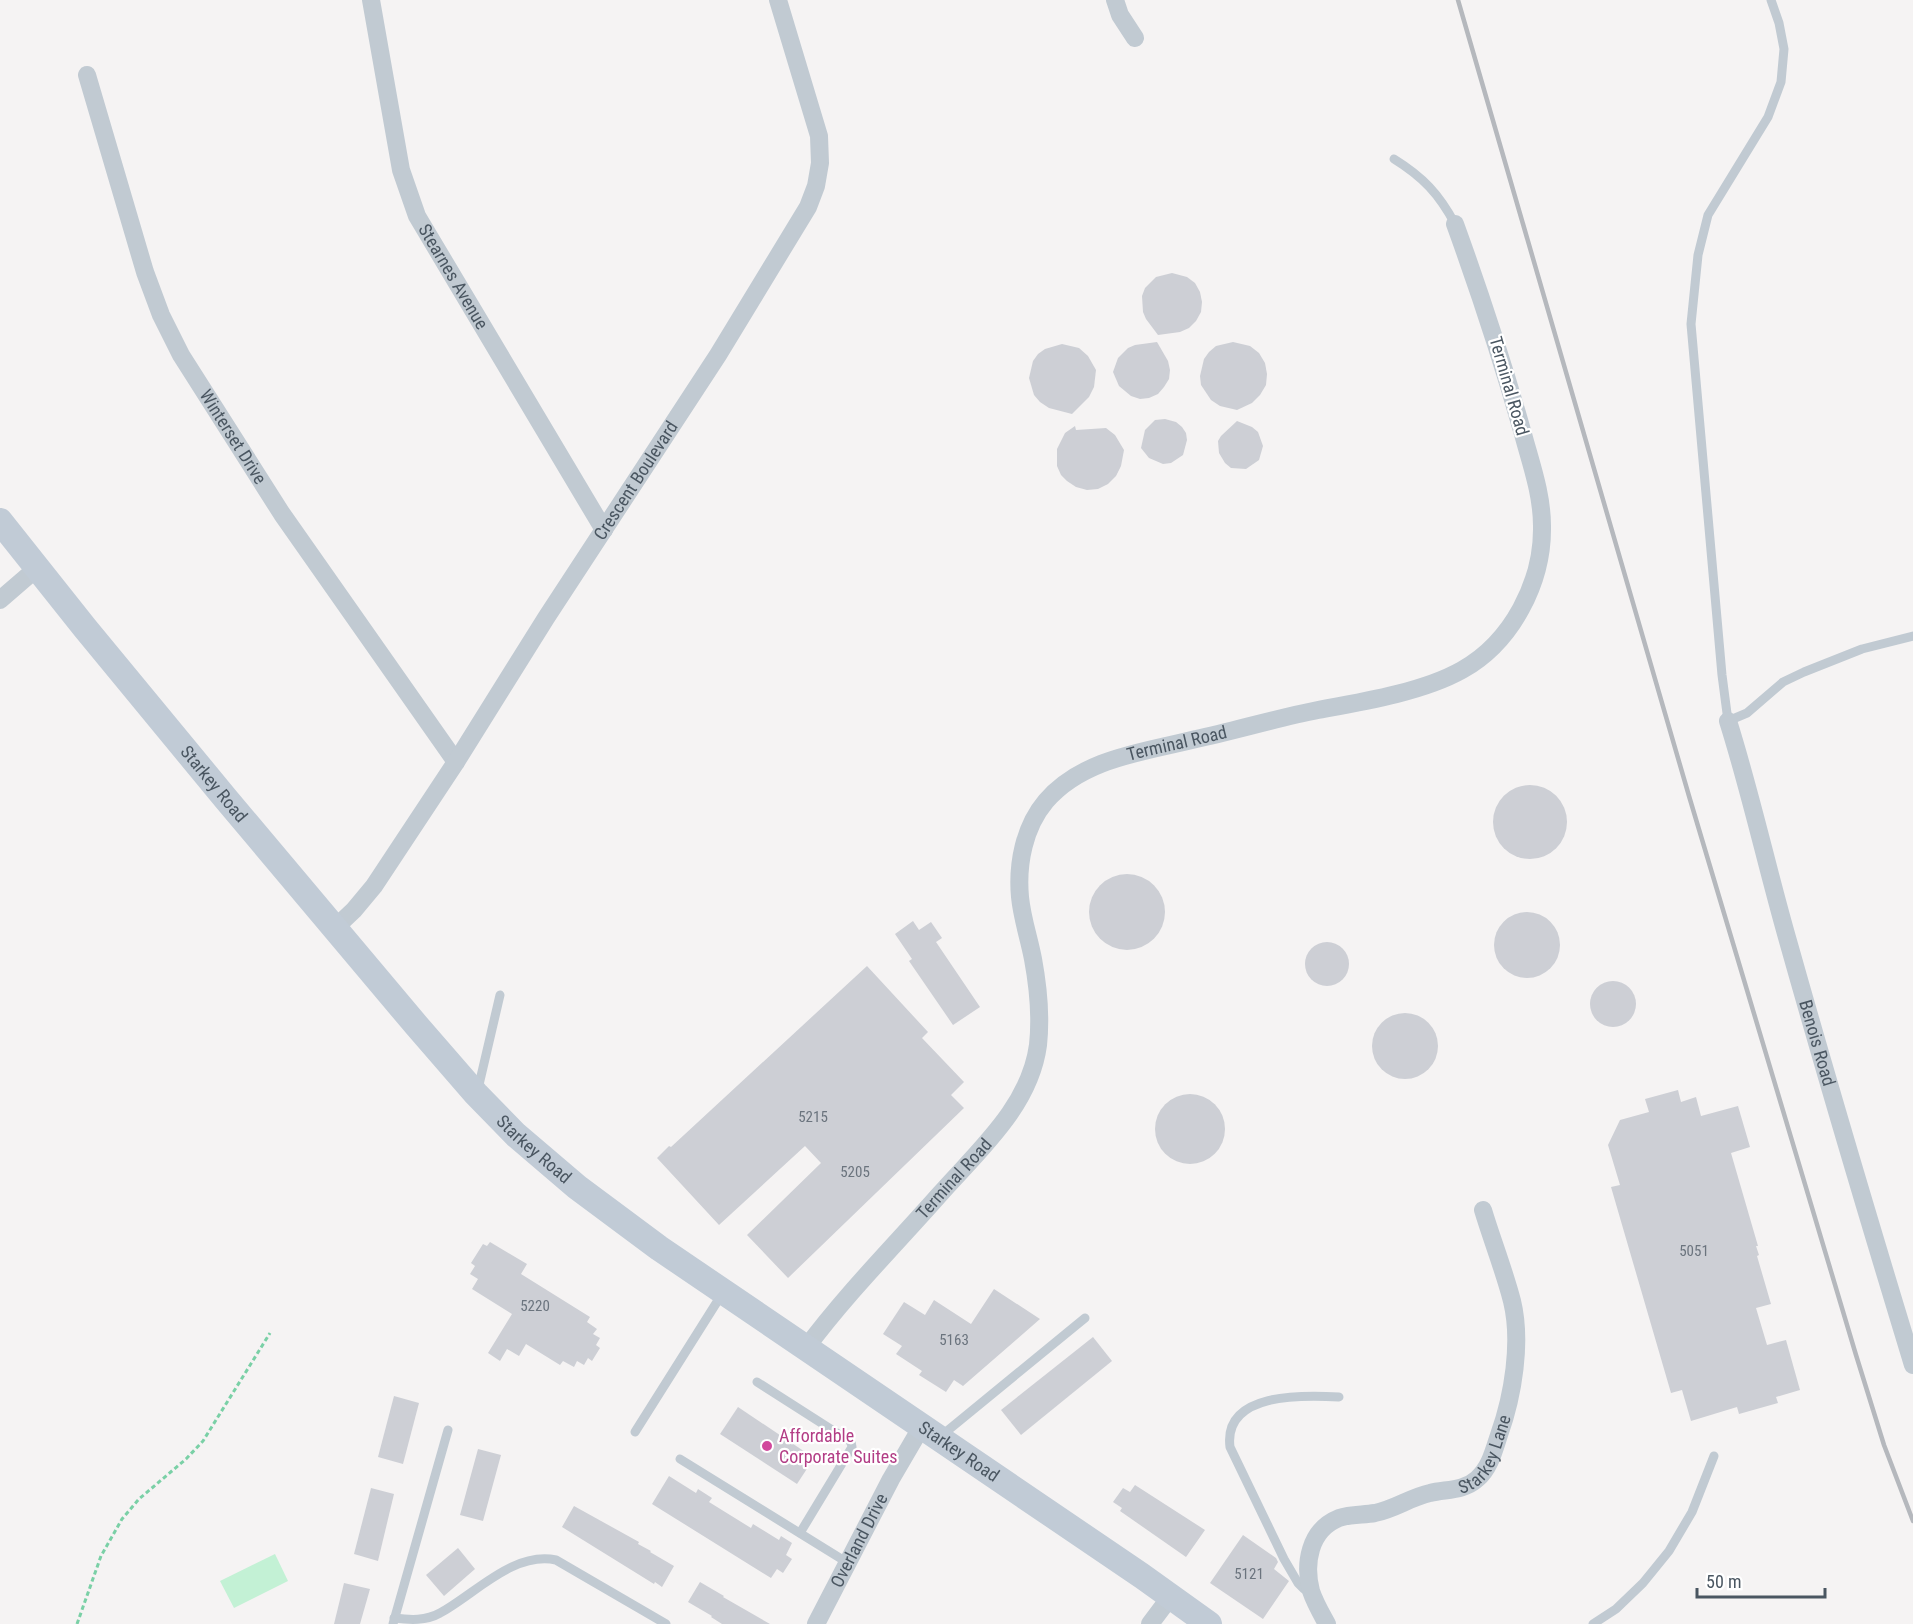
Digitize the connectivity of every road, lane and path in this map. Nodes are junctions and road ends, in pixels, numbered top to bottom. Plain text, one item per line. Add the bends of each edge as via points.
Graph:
1 (371, 0) edge
2 (778, 0) edge
3 (1115, 0) edge
4 (1771, 0) edge
5 (1135, 38) dead end
6 (87, 75) dead end
7 (1394, 159) dead end
8 (1455, 224) joint
9 (0, 521) edge
10 (604, 530) junction
11 (37, 568) junction
12 (0, 600) edge
13 (1913, 636) edge
14 (1728, 721) junction
15 (456, 762) junction
16 (335, 928) junction
17 (500, 995) dead end
18 (476, 1094) junction
19 (1483, 1210) dead end
20 (724, 1292) junction
21 (1085, 1318) dead end
22 (270, 1333) dead end
23 (806, 1348) junction
24 (1913, 1365) edge
25 (757, 1382) dead end
26 (1339, 1397) dead end
27 (448, 1430) dead end
28 (635, 1432) dead end
29 (930, 1432) junction
30 (1714, 1456) dead end
31 (680, 1459) dead end
32 (800, 1533) junction
33 (848, 1563) junction
34 (1312, 1592) junction
35 (1171, 1596) junction
36 (394, 1621) edge
37 (77, 1624) edge
38 (666, 1624) edge
39 (816, 1624) edge
40 (1150, 1624) edge
41 (1209, 1624) edge
42 (1327, 1624) edge
43 (1593, 1624) edge

1 - 10 street, Stearnes Avenue via 401,170 417,216
2 - 10 street, Crescent Boulevard via 817,127 820,163 816,186 808,207 724,345
3 - 5 street
4 - 14 lane via 1784,49 1781,82 1768,117 1708,215 1698,255 1692,324
6 - 15 street, Winterset Drive via 145,272 181,355 282,514
7 - 8 lane via 1430,186
8 - 23 street, Terminal Road via 1485,305 1541,500 1542,542 1537,567 1515,619 1483,656 1445,678 1392,695 1142,752 1090,767 1058,789 1031,824 1020,872 1020,898 1038,1004 1038,1043 1024,1089 1002,1125 832,1313
9 - 11 main road, Starkey Road
10 - 15 street, Crescent Boulevard
11 - 12 street
11 - 16 main road, Starkey Road
13 - 14 lane via 1862,649 1804,672 1783,682 1747,713
14 - 24 street, Benois Road
15 - 16 street, Crescent Boulevard via 374,886
16 - 18 main road, Starkey Road
17 - 18 lane
18 - 20 main road, Starkey Road via 568,1180
19 - 34 street, Starkey Lane via 1512,1302 1516,1349 1508,1408 1488,1465 1478,1479 1455,1490 1418,1496 1375,1513 1336,1519 1324,1527 1309,1552
20 - 23 main road, Starkey Road
20 - 28 lane
21 - 29 lane
22 - 37 path via 203,1441 122,1519 101,1556
23 - 29 main road, Starkey Road
25 - 32 lane via 851,1442 852,1447
26 - 34 lane via 1289,1396 1270,1400 1237,1416 1228,1438 1284,1559 1298,1583
27 - 36 lane
29 - 33 street, Overland Drive via 891,1479
29 - 35 main road, Starkey Road
30 - 43 lane via 1692,1512 1669,1551 1616,1610
31 - 32 lane
32 - 33 lane
33 - 39 street, Overland Drive
34 - 42 street, Starkey Lane
35 - 40 street
35 - 41 main road, Starkey Road
36 - 38 lane via 440,1613 486,1580 546,1558 556,1560

